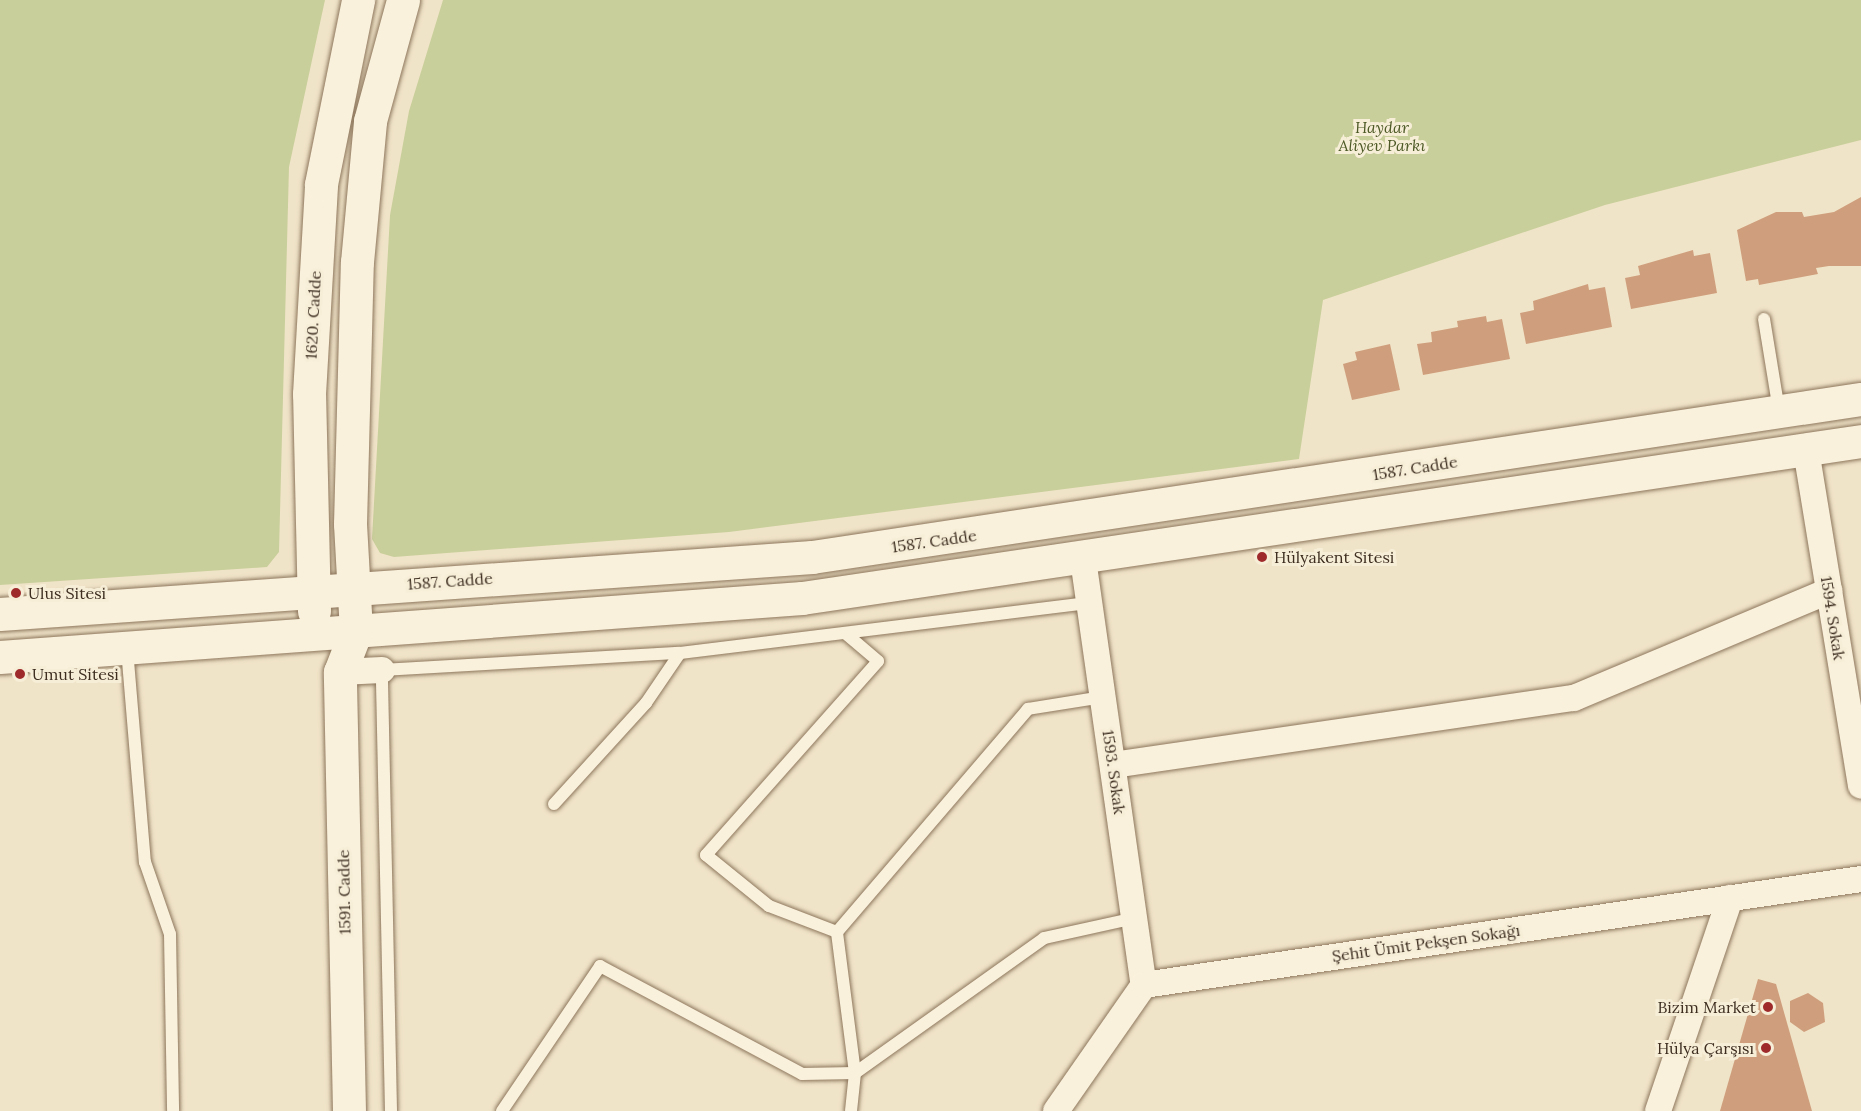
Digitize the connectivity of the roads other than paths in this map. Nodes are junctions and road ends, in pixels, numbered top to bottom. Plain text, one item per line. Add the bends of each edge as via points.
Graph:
1 (358, 0) edge
2 (403, 0) edge
3 (1764, 319) dead end
4 (1861, 399) edge
5 (1779, 412) junction
6 (1861, 441) edge
7 (1806, 450) junction
8 (1083, 559) junction
9 (353, 588) junction
10 (312, 590) junction
11 (1829, 591) junction
12 (1090, 603) junction
13 (0, 614) edge
14 (356, 631) junction
15 (845, 633) junction
16 (316, 634) junction
17 (127, 648) junction
18 (680, 653) junction
19 (0, 657) edge
20 (382, 670) junction
21 (340, 672) junction
22 (1103, 697) junction
23 (1113, 765) junction
24 (1861, 786) edge
25 (554, 804) dead end
26 (1861, 879) edge
27 (1730, 898) junction
28 (1135, 918) junction
29 (837, 932) junction
30 (1144, 985) junction
31 (855, 1073) junction
32 (173, 1111) edge
33 (349, 1111) edge
34 (391, 1111) edge
35 (502, 1111) edge
36 (851, 1111) edge
37 (1056, 1111) edge
38 (1658, 1111) edge

1 - 10 main road, 1620. Cadde via 321,184 309,394
2 - 9 main road via 372,111 362,183 351,402
3 - 5 lane
4 - 5 main road, 1587. Cadde
5 - 9 main road, 1587. Cadde via 925,543 756,562
6 - 7 main road
7 - 8 main road
7 - 11 street, 1594. Sokak
8 - 12 street, 1593. Sokak
8 - 14 main road via 802,598
9 - 10 main road, 1587. Cadde
9 - 14 main road
10 - 13 main road, 1587. Cadde
10 - 16 main road, 1620. Cadde
11 - 23 street via 1574,698
11 - 24 street, 1594. Sokak
12 - 15 lane
12 - 22 street, 1593. Sokak
14 - 16 main road
14 - 21 main road
15 - 18 lane
15 - 29 lane via 878,661 706,855 769,906
16 - 17 main road
16 - 21 main road
17 - 19 main road
17 - 32 lane via 144,862 170,934
18 - 20 lane
18 - 25 lane via 646,703
20 - 21 street
20 - 34 lane
21 - 33 main road, 1591. Cadde
22 - 23 street, 1593. Sokak
22 - 29 lane via 1028,709
23 - 28 street, 1593. Sokak
26 - 27 street, Şehit Ümit Pekşen Sokağı
27 - 30 street, Şehit Ümit Pekşen Sokağı
27 - 38 street
28 - 30 street, 1593. Sokak
28 - 31 lane via 1044,938
29 - 31 lane
30 - 37 street
31 - 35 lane via 802,1074 600,966
31 - 36 lane

